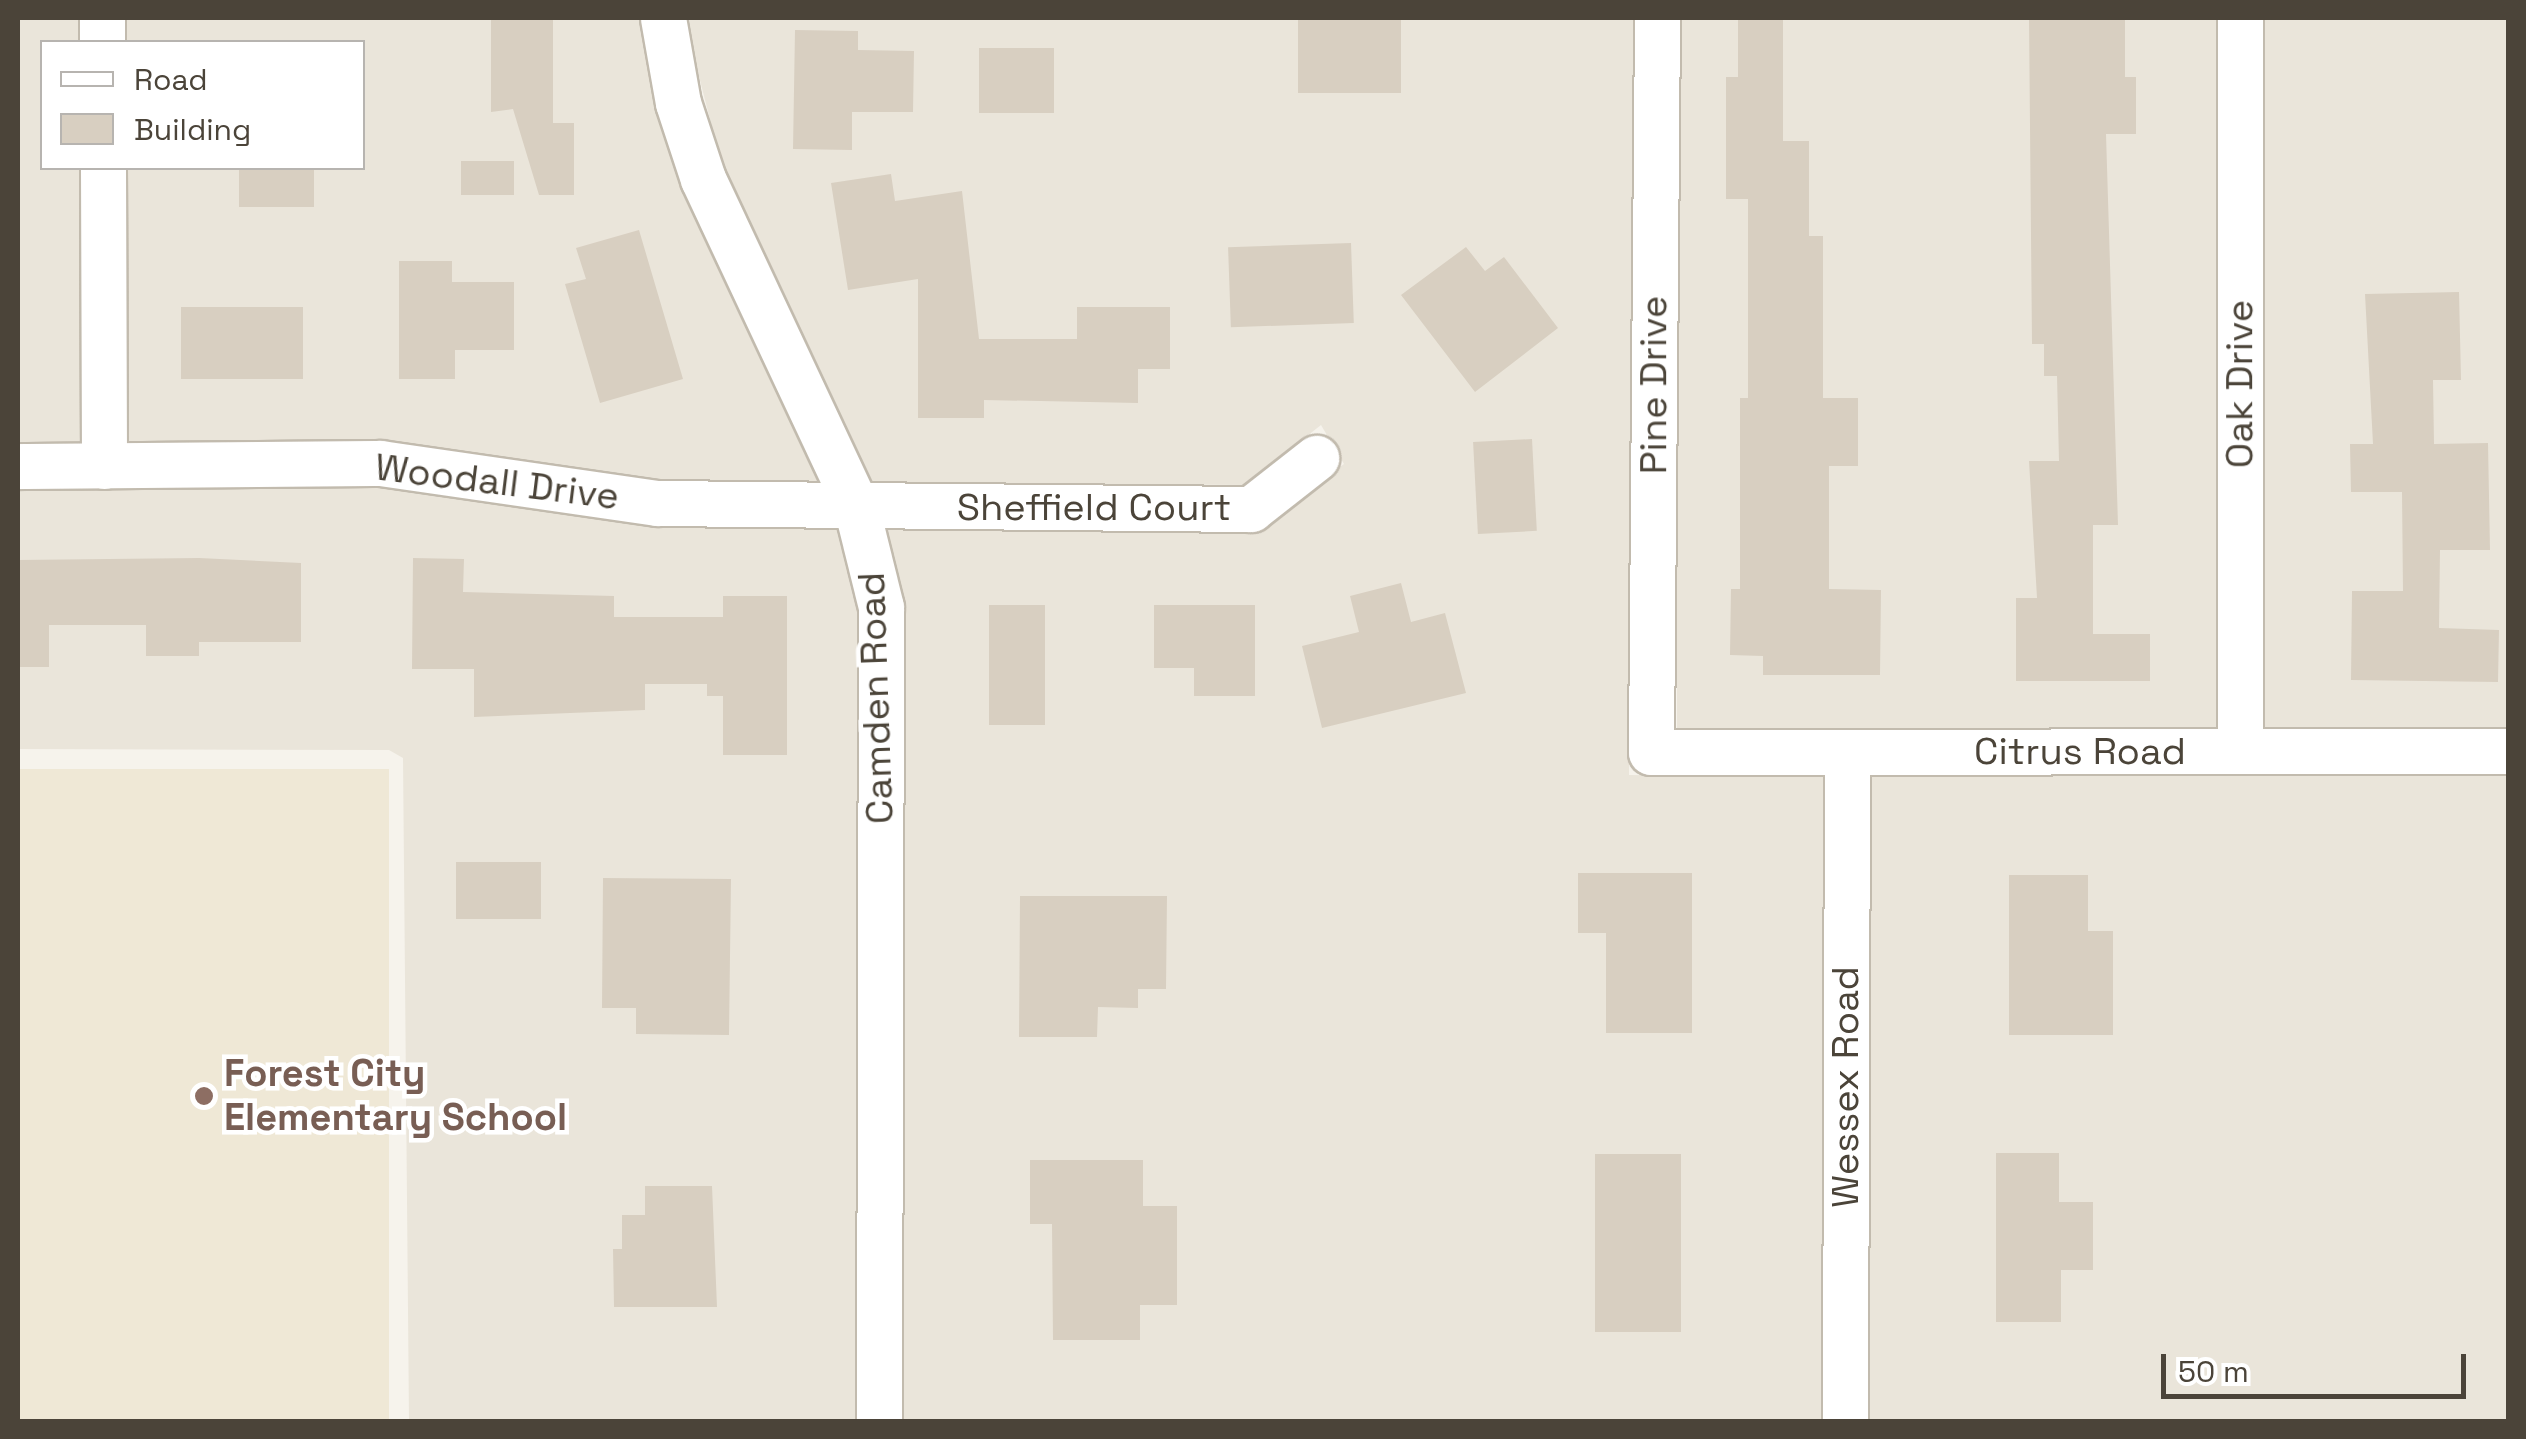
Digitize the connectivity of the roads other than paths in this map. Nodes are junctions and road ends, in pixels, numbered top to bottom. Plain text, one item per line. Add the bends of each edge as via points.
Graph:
1 (663, 18) edge
2 (1656, 18) edge
3 (2240, 18) edge
4 (102, 170) edge
5 (1316, 458) dead end
6 (18, 466) edge
7 (104, 466) junction
8 (856, 506) junction
9 (2240, 751) junction
10 (2508, 751) edge
11 (1651, 752) joint
12 (1847, 753) junction
13 (880, 1422) edge
14 (1845, 1422) edge

1 - 8 street, Camden Road via 678,103 703,178
2 - 11 street, Pine Drive
3 - 9 street, Oak Drive
4 - 7 street
5 - 8 street, Sheffield Court via 1251,509
6 - 7 street, Woodall Drive
7 - 8 street, Woodall Drive via 380,464 657,502
8 - 13 street, Camden Road via 881,607
9 - 10 street, Citrus Road
9 - 12 street, Citrus Road
11 - 12 street, Citrus Road
12 - 14 street, Wessex Road

